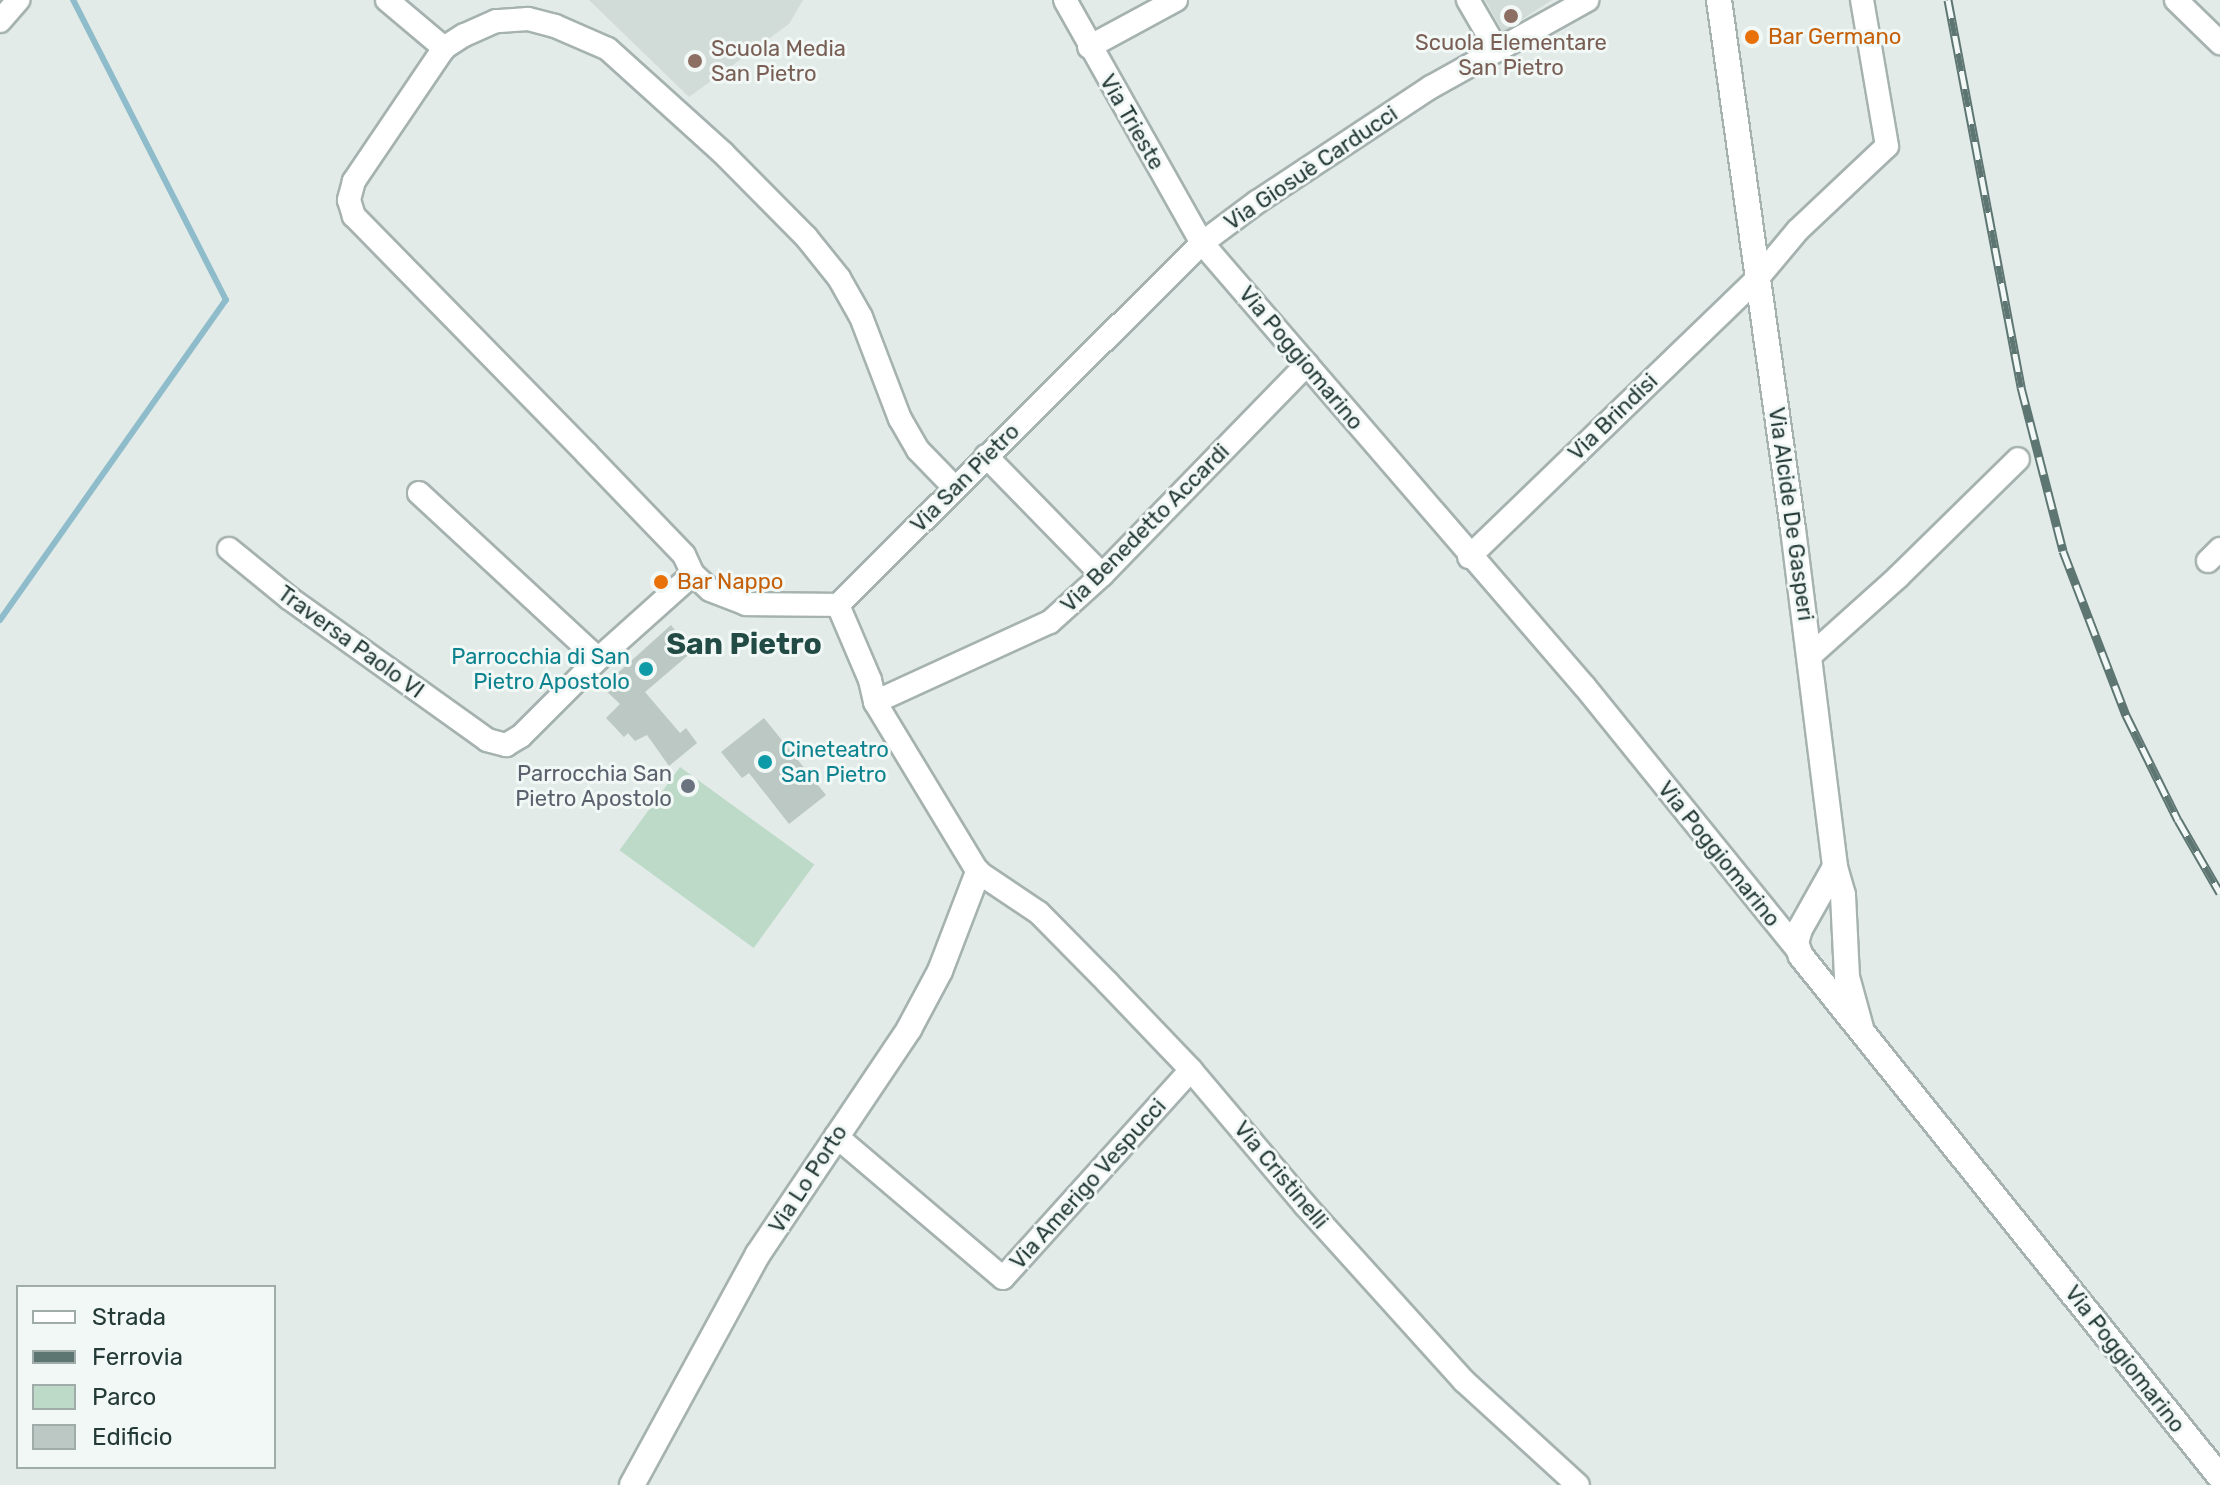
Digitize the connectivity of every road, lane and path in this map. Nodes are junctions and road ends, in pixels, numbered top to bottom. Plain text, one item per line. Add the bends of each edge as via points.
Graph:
1 (18, 0) edge
2 (387, 0) edge
3 (1065, 0) edge
4 (1176, 0) edge
5 (1468, 0) edge
6 (1587, 0) edge
7 (1719, 0) edge
8 (1862, 0) edge
9 (2176, 0) edge
10 (0, 21) edge
11 (2220, 43) edge
12 (1089, 47) junction
13 (444, 48) junction
14 (1497, 50) junction
15 (1202, 243) junction
16 (1757, 279) junction
17 (1307, 364) junction
18 (986, 456) junction
19 (2018, 459) dead end
20 (955, 488) junction
21 (419, 493) dead end
22 (229, 549) dead end
23 (1469, 557) junction
24 (693, 574) junction
25 (1102, 575) junction
26 (838, 605) junction
27 (1810, 656) junction
28 (598, 659) junction
29 (875, 702) junction
30 (1835, 867) junction
31 (978, 872) junction
32 (1803, 921) junction
33 (1844, 943) junction
34 (1802, 957) junction
35 (1861, 1028) junction
36 (1191, 1070) junction
37 (836, 1136) junction
38 (2220, 1477) edge
39 (632, 1485) edge
40 (1578, 1485) edge

1 - 10 street
2 - 13 street
3 - 12 street, Via Trieste
4 - 12 street
5 - 14 street
6 - 14 street, Via Giosuè Carducci
7 - 16 main road, Via Alcide De Gasperi
8 - 16 street, Via Brindisi via 1887,146 1798,230
9 - 11 street
12 - 15 street, Via Trieste
13 - 20 street via 496,21 528,19 584,37 634,69 796,226 839,278 861,317 900,419 918,450
13 - 24 street via 354,181 349,200 354,216 673,544
14 - 15 street, Via Giosuè Carducci via 1431,87
15 - 17 street, Via Poggiomarino
15 - 18 street, Via San Pietro
16 - 23 street, Via Brindisi
16 - 27 main road, Via Alcide De Gasperi
17 - 23 street, Via Poggiomarino
17 - 25 street, Via Benedetto Accardi
18 - 20 street, Via San Pietro
18 - 25 street
19 - 27 street
20 - 26 street, Via San Pietro
21 - 28 street
22 - 28 street, Traversa Paolo VI via 301,607 495,744 506,745 521,736
23 - 34 street, Via Poggiomarino via 1585,687
24 - 26 street via 710,590 746,604
24 - 28 street, Traversa Paolo VI
25 - 29 street, Via Benedetto Accardi via 1050,622
26 - 29 street
27 - 30 main road, Via Alcide De Gasperi
29 - 31 street
30 - 32 main road
30 - 33 main road, Via Alcide De Gasperi via 1843,895
31 - 36 street, Via Cristinelli via 1039,913
31 - 37 main road, Via Lo Porto via 940,971 909,1029
32 - 33 main road via 1826,913
32 - 34 main road via 1796,943
33 - 34 main road via 1836,966 1823,972
33 - 35 main road, Via Alcide De Gasperi
34 - 35 main road, Via Poggiomarino
35 - 38 main road, Via Poggiomarino
36 - 37 street, Via Amerigo Vespucci via 1003,1278
36 - 40 street, Via Cristinelli via 1464,1381
37 - 39 main road, Via Lo Porto via 712,1334

